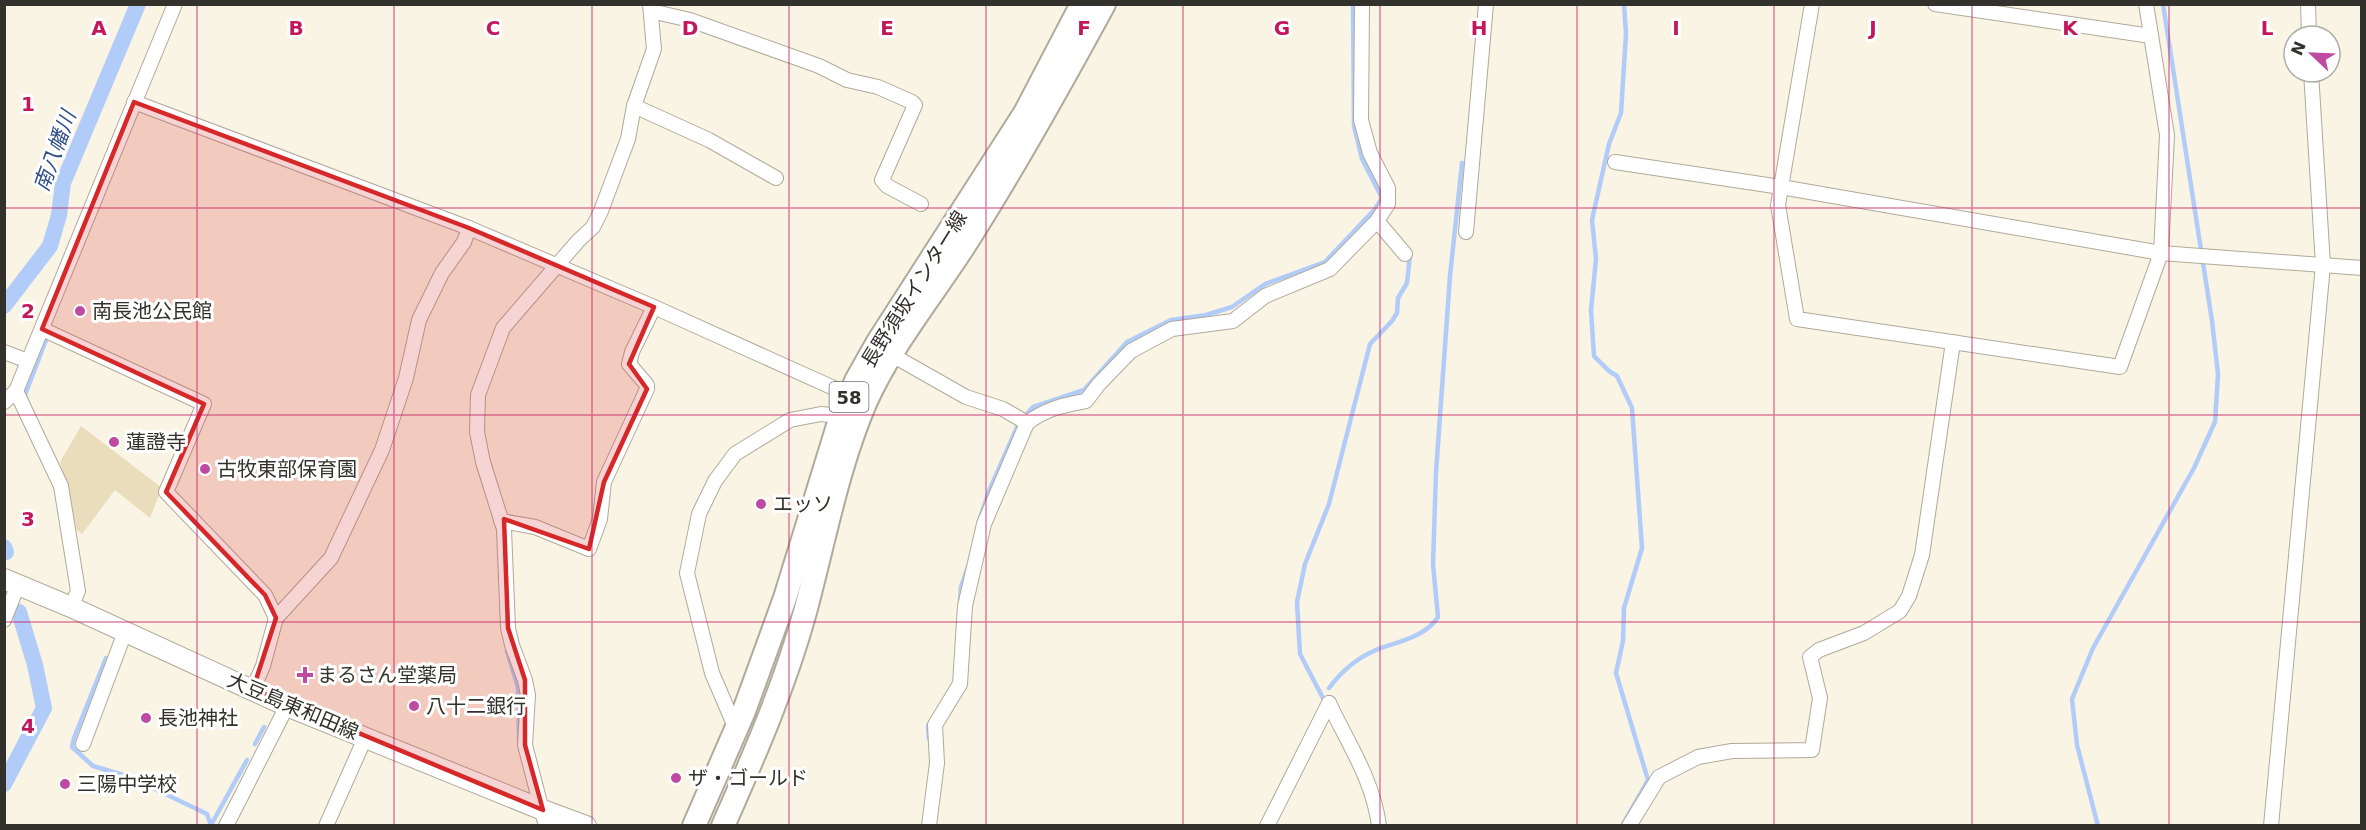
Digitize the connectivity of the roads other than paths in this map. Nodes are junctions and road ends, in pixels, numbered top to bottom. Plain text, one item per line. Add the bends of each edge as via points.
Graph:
1 (175, 4) edge
2 (1082, 4) edge
3 (1104, 4) edge
4 (1362, 4) edge
5 (1486, 4) edge
6 (1812, 4) edge
7 (1935, 4) edge
8 (2146, 4) edge
9 (2308, 4) edge
10 (651, 8) edge
11 (2308, 24) edge
12 (2151, 36) junction
13 (2312, 84) edge
14 (134, 102) junction
15 (634, 106) junction
16 (1615, 162) dead end
17 (776, 178) dead end
18 (1781, 187) junction
19 (921, 204) dead end
20 (1377, 221) junction
21 (469, 228) junction
22 (1466, 232) dead end
23 (2161, 253) junction
24 (1405, 254) dead end
25 (557, 265) junction
26 (2323, 265) junction
27 (2361, 268) edge
28 (654, 307) junction
29 (42, 329) junction
30 (1953, 342) junction
31 (4, 352) edge
32 (892, 355) junction
33 (28, 361) junction
34 (16, 391) junction
35 (4, 402) edge
36 (852, 404) junction
37 (1027, 423) junction
38 (501, 521) junction
39 (11, 582) edge
40 (71, 607) junction
41 (276, 618) junction
42 (4, 620) edge
43 (125, 632) junction
44 (253, 689) junction
45 (287, 706) junction
46 (736, 729) junction
47 (365, 738) junction
48 (83, 744) dead end
49 (545, 818) edge
50 (226, 825) edge
51 (326, 825) edge
52 (585, 825) edge
53 (694, 825) edge
54 (723, 825) edge
55 (929, 825) edge
56 (1267, 825) edge
57 (1379, 825) edge
58 (1629, 825) edge
59 (2271, 825) edge

1 - 14 street
2 - 36 main road, 長野須坂インター線 / 58 via 1025,112 878,342
3 - 32 main road, 長野須坂インター線 / 58 via 1041,121
4 - 20 street via 1360,120 1370,153 1388,188 1388,204
5 - 22 street
6 - 18 street
7 - 12 street
8 - 12 street
9 - 11 street
10 - 15 street via 654,49
10 - 19 street via 912,102 915,105 882,180
12 - 23 street via 2167,135
13 - 26 street
14 - 21 street
14 - 29 street
15 - 17 street via 709,140
15 - 25 street via 628,139 601,211 593,227
16 - 18 street
18 - 23 street
18 - 30 street via 1779,205 1797,319
20 - 24 street
20 - 37 street via 1330,269 1265,296 1233,321 1172,329 1131,351 1086,401 1055,407
21 - 25 street
21 - 41 street via 419,320 406,378 382,450 331,558
23 - 26 street
23 - 30 street via 2120,367
25 - 28 street
25 - 38 street via 503,328 478,395 477,432
26 - 27 street
26 - 59 street
28 - 36 street
28 - 38 street via 629,364 647,389 604,483 600,519 590,549 536,527
29 - 33 street
29 - 41 street via 204,404 166,492 265,595
30 - 58 street via 1922,555 1910,596 1900,610 1864,633 1810,657 1820,698 1812,750 1732,751 1698,757 1659,777
31 - 33 street
32 - 36 main road, 長野須坂インター線 / 58
32 - 37 street via 966,397 1003,409
33 - 34 street
34 - 35 street
34 - 40 street via 61,486 78,591
36 - 46 main road, 長野須坂インター線 / 58
36 - 46 street via 790,420 735,454 715,481 699,514 687,573 712,673
36 - 54 main road, 長野須坂インター線 / 58 via 804,614 771,711
37 - 55 street via 984,524 965,606 960,684 935,725 937,763
38 - 49 street via 508,628 528,695 525,745
39 - 40 main road, 大豆島東和田線
39 - 42 street
40 - 43 main road, 大豆島東和田線
41 - 44 street
43 - 44 main road, 大豆島東和田線
43 - 48 street
44 - 45 main road, 大豆島東和田線
45 - 47 main road, 大豆島東和田線
45 - 50 street
46 - 53 main road, 長野須坂インター線 / 58
47 - 49 main road, 大豆島東和田線
47 - 51 street
49 - 52 main road, 大豆島東和田線
56 - 57 street via 1329,703 1362,765

